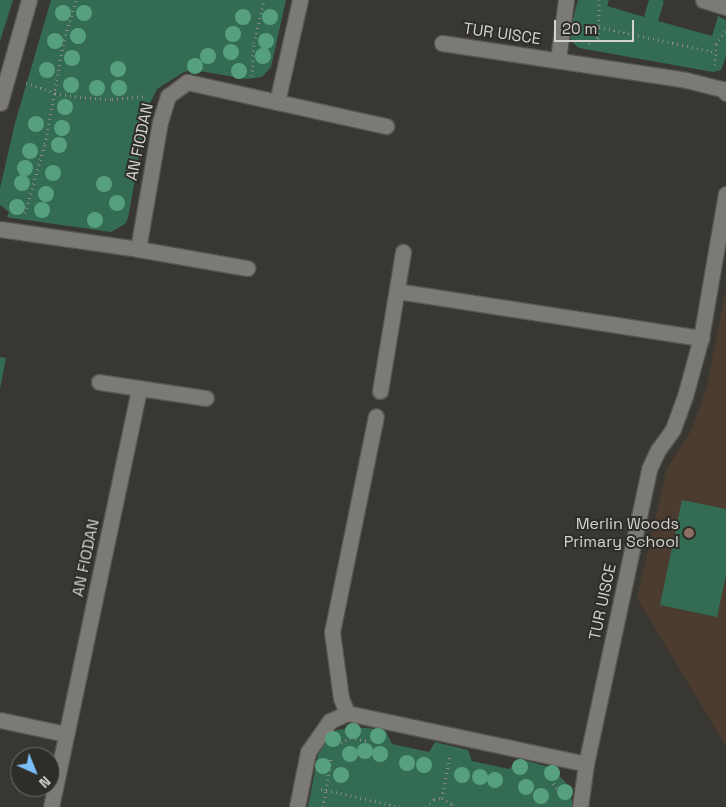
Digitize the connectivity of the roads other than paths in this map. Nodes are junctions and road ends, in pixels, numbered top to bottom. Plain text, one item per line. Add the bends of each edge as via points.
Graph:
1 (29, 0) edge
2 (300, 0) edge
3 (566, 0) edge
4 (703, 0) edge
5 (726, 7) edge
6 (442, 44) dead end
7 (558, 59) junction
8 (721, 90) edge
9 (277, 102) junction
10 (0, 103) edge
11 (386, 126) dead end
12 (726, 194) edge
13 (0, 229) edge
14 (138, 249) junction
15 (403, 252) dead end
16 (247, 268) dead end
17 (397, 291) junction
18 (701, 338) junction
19 (99, 382) dead end
20 (139, 389) junction
21 (380, 391) dead end
22 (206, 398) dead end
23 (376, 416) dead end
24 (347, 713) junction
25 (0, 720) edge
26 (66, 734) junction
27 (586, 764) junction
28 (51, 807) edge
29 (297, 807) edge
30 (580, 807) edge

1 - 10 street
2 - 9 street
3 - 7 street, TUR UISCE
4 - 5 street
6 - 7 street, TUR UISCE
7 - 8 street, TUR UISCE via 686,80
9 - 11 street, AN FIODAN
9 - 14 street, AN FIODAN via 187,82 168,96 160,122
12 - 18 street, TUR UISCE
13 - 14 street
14 - 16 street
15 - 17 street
17 - 18 street
17 - 21 street
18 - 27 street, TUR UISCE via 673,429 649,469
19 - 20 street
20 - 22 street
20 - 26 street, AN FIODAN
23 - 24 street via 332,632 341,698
24 - 27 street
24 - 29 street via 330,721 308,752
25 - 26 street
26 - 28 street, AN FIODAN
27 - 30 street, TUR UISCE

